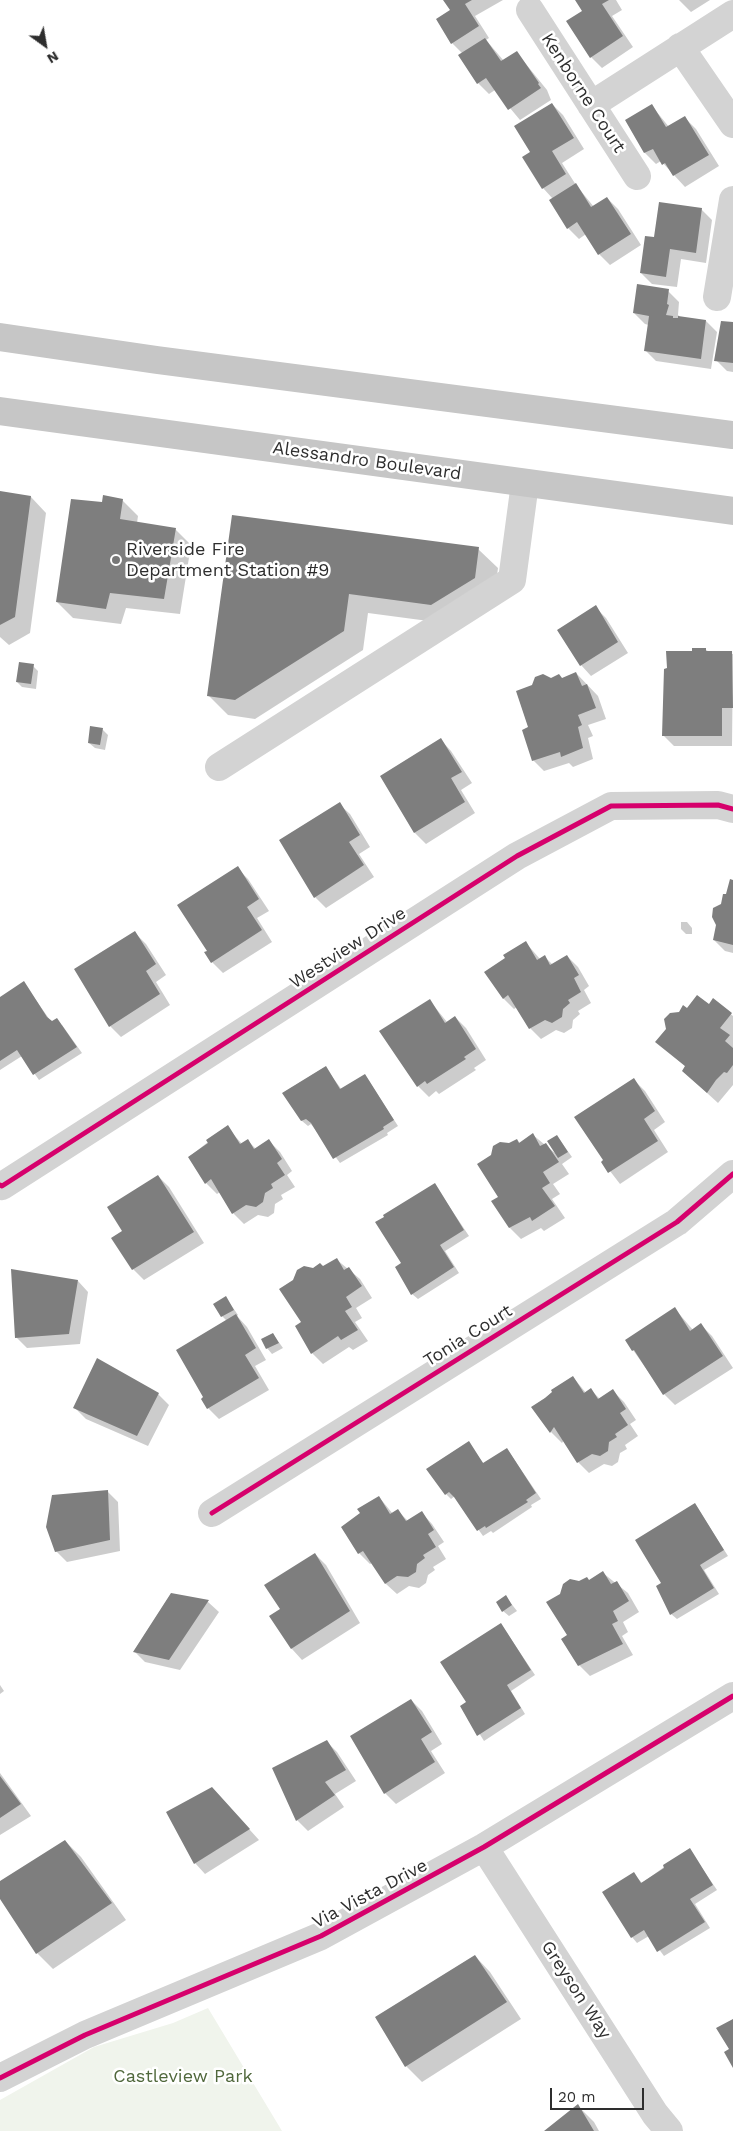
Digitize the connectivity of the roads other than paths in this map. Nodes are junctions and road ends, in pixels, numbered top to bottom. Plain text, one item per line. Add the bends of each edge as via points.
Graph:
1 (530, 10) dead end
2 (733, 14) edge
3 (680, 46) junction
4 (591, 106) junction
5 (733, 124) edge
6 (637, 176) dead end
7 (733, 200) edge
8 (717, 297) dead end
9 (0, 337) edge
10 (0, 411) edge
11 (733, 435) edge
12 (525, 483) junction
13 (733, 512) edge
14 (219, 768) dead end
15 (733, 809) edge
16 (733, 1174) edge
17 (1, 1186) edge
18 (212, 1513) dead end
19 (733, 1696) edge
20 (484, 1847) junction
21 (0, 2078) edge
22 (669, 2131) edge

1 - 4 street, Kenborne Court
2 - 3 street
3 - 4 street
3 - 5 street
4 - 6 street, Kenborne Court
7 - 8 street
9 - 11 main road via 167,362
10 - 12 main road, Alessandro Boulevard
12 - 13 main road, Alessandro Boulevard
12 - 14 street via 512,580
15 - 17 street, Westview Drive via 718,805 611,806 517,856
16 - 18 street, Tonia Court via 677,1222
19 - 20 street, Via Vista Drive
20 - 21 street, Via Vista Drive via 321,1936 85,2035
20 - 22 street, Greyson Way

